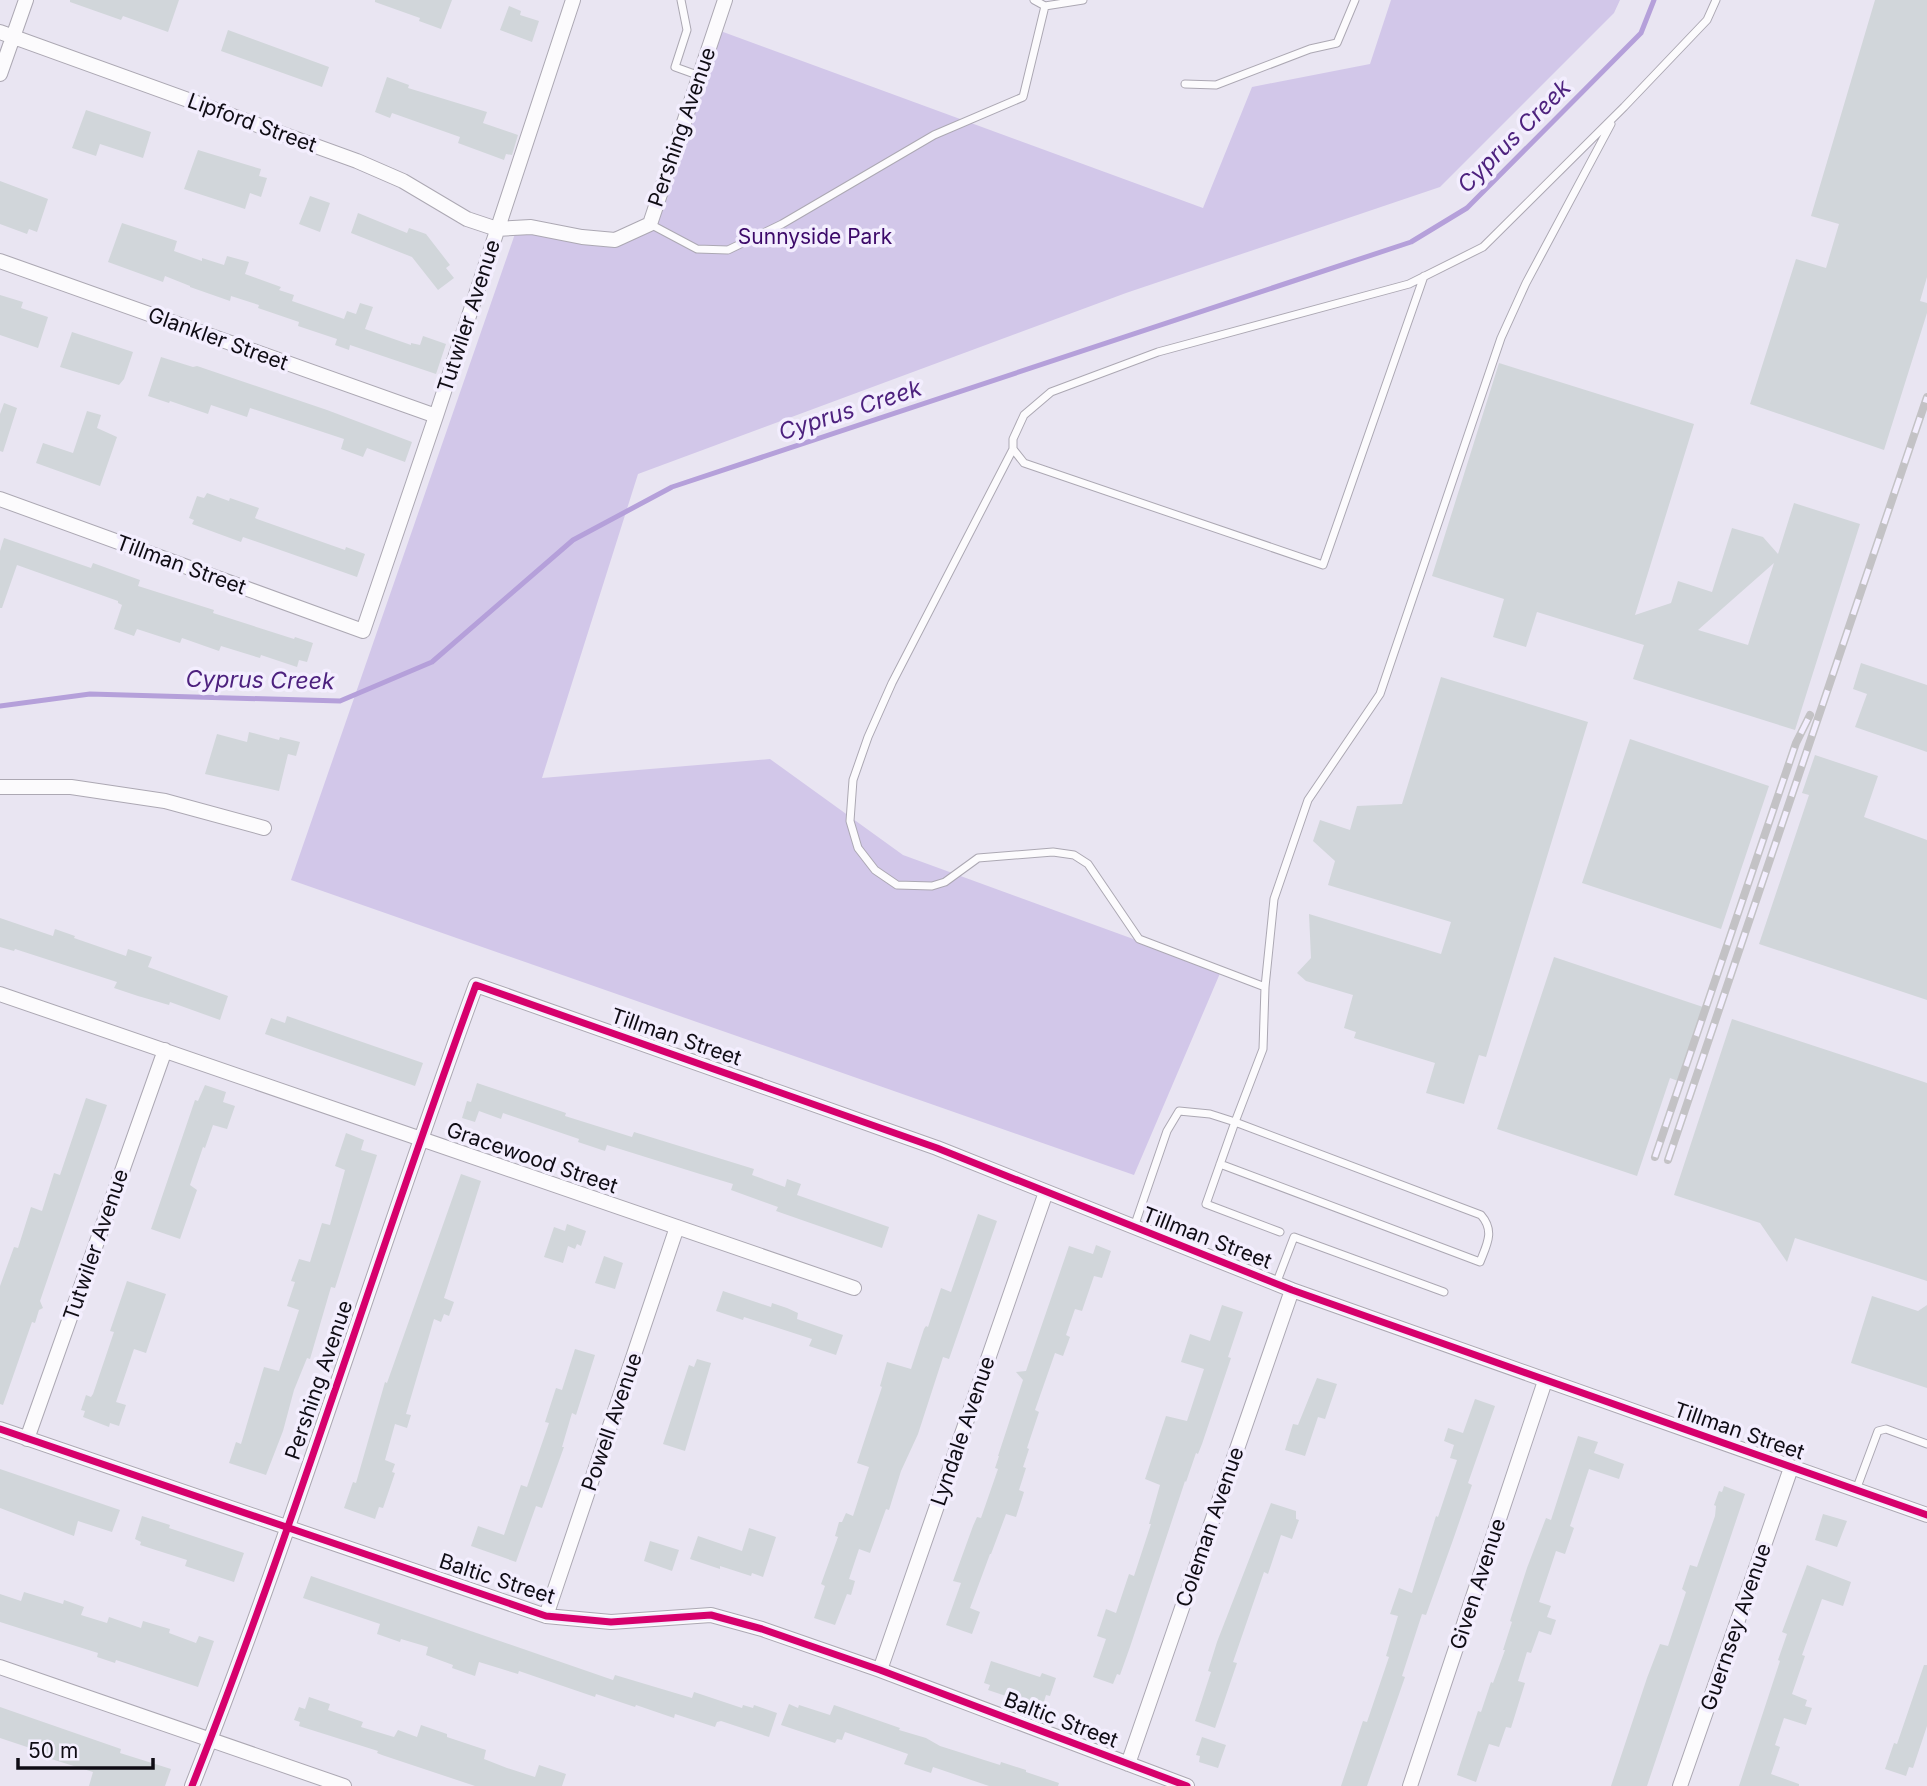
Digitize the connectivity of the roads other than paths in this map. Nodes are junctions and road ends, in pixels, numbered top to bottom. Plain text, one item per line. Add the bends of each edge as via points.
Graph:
1 (26, 0) edge
2 (573, 0) edge
3 (681, 0) edge
4 (724, 0) edge
5 (1034, 0) edge
6 (1083, 0) edge
7 (1355, 0) edge
8 (1716, 0) edge
9 (1045, 5) junction
10 (6, 34) edge
11 (0, 74) edge
12 (699, 76) junction
13 (1185, 84) dead end
14 (1615, 117) junction
15 (650, 224) junction
16 (497, 229) junction
17 (0, 261) edge
18 (1424, 276) junction
19 (436, 416) junction
20 (1013, 449) junction
21 (0, 499) edge
22 (363, 631) joint
23 (0, 787) edge
24 (264, 828) dead end
25 (476, 985) joint
26 (1265, 987) junction
27 (0, 994) edge
28 (165, 1050) junction
29 (1235, 1122) junction
30 (421, 1137) junction
31 (1220, 1164) junction
32 (1046, 1192) junction
33 (677, 1227) junction
34 (1133, 1228) junction
35 (1280, 1232) dead end
36 (1276, 1284) junction
37 (854, 1288) dead end
38 (1292, 1290) junction
39 (1444, 1292) dead end
40 (1545, 1381) junction
41 (0, 1429) edge
42 (27, 1439) junction
43 (1927, 1444) edge
44 (1791, 1468) junction
45 (1855, 1490) junction
46 (1927, 1515) edge
47 (288, 1526) junction
48 (546, 1616) junction
49 (0, 1667) edge
50 (880, 1670) junction
51 (210, 1741) junction
52 (1128, 1764) junction
53 (192, 1786) edge
54 (344, 1786) edge
55 (1187, 1786) edge
56 (1410, 1786) edge
57 (1680, 1786) edge

1 - 10 street
2 - 16 street, Tutwiler Avenue
3 - 12 lane via 687,30 675,67
4 - 12 street, Pershing Avenue
5 - 9 lane
6 - 9 lane
7 - 13 lane via 1337,43 1216,85
8 - 14 lane via 1707,20
9 - 15 lane via 1023,97 934,135 782,224 728,250 697,249
10 - 11 street
10 - 16 street, Lipford Street via 356,161 403,181 467,219
12 - 15 street, Pershing Avenue
14 - 18 lane via 1483,247
14 - 26 lane via 1501,338 1380,694 1307,800 1274,898
15 - 16 street, Pershing Avenue via 615,240 530,227
16 - 19 street, Tutwiler Avenue
17 - 19 street, Glankler Street
18 - 20 lane via 1409,284 1158,352 1051,391 1024,415
18 - 20 lane via 1323,565 1024,463
19 - 22 street, Tutwiler Avenue
20 - 26 lane via 868,737 853,780 850,821 858,848 875,870 897,885 945,882 978,858 1053,852 1074,855 1088,864 1139,939
21 - 22 street, Tillman Street
23 - 24 street via 71,787 165,801
25 - 30 street, Pershing Avenue
25 - 32 street, Tillman Street via 937,1148
26 - 29 lane via 1263,1049
27 - 28 street, Gracewood Street
28 - 30 street, Gracewood Street
28 - 42 street, Tutwiler Avenue
29 - 31 lane
29 - 31 lane via 1481,1215 1490,1236 1480,1262
29 - 34 lane via 1178,1111
30 - 33 street, Gracewood Street
30 - 47 street, Pershing Avenue
31 - 35 lane via 1206,1204
32 - 34 street, Tillman Street
32 - 50 street, Lyndale Avenue
33 - 37 street, Gracewood Street
33 - 48 street, Powell Avenue
34 - 36 street, Tillman Street
36 - 38 street, Tillman Street
36 - 39 lane via 1294,1237
38 - 40 street, Tillman Street
38 - 52 street, Coleman Avenue
40 - 44 street, Tillman Street
40 - 56 street, Given Avenue
41 - 42 street, Baltic Street
42 - 47 street, Baltic Street
43 - 45 lane via 1886,1429 1878,1431
44 - 45 street, Tillman Street
44 - 57 street, Guernsey Avenue
45 - 46 street, Tillman Street
47 - 48 street, Baltic Street
47 - 51 street, Pershing Avenue
48 - 50 street, Baltic Street via 611,1622 710,1615
49 - 51 street
50 - 52 street, Baltic Street
51 - 53 street, Pershing Avenue
51 - 54 street
52 - 55 street, Baltic Street

